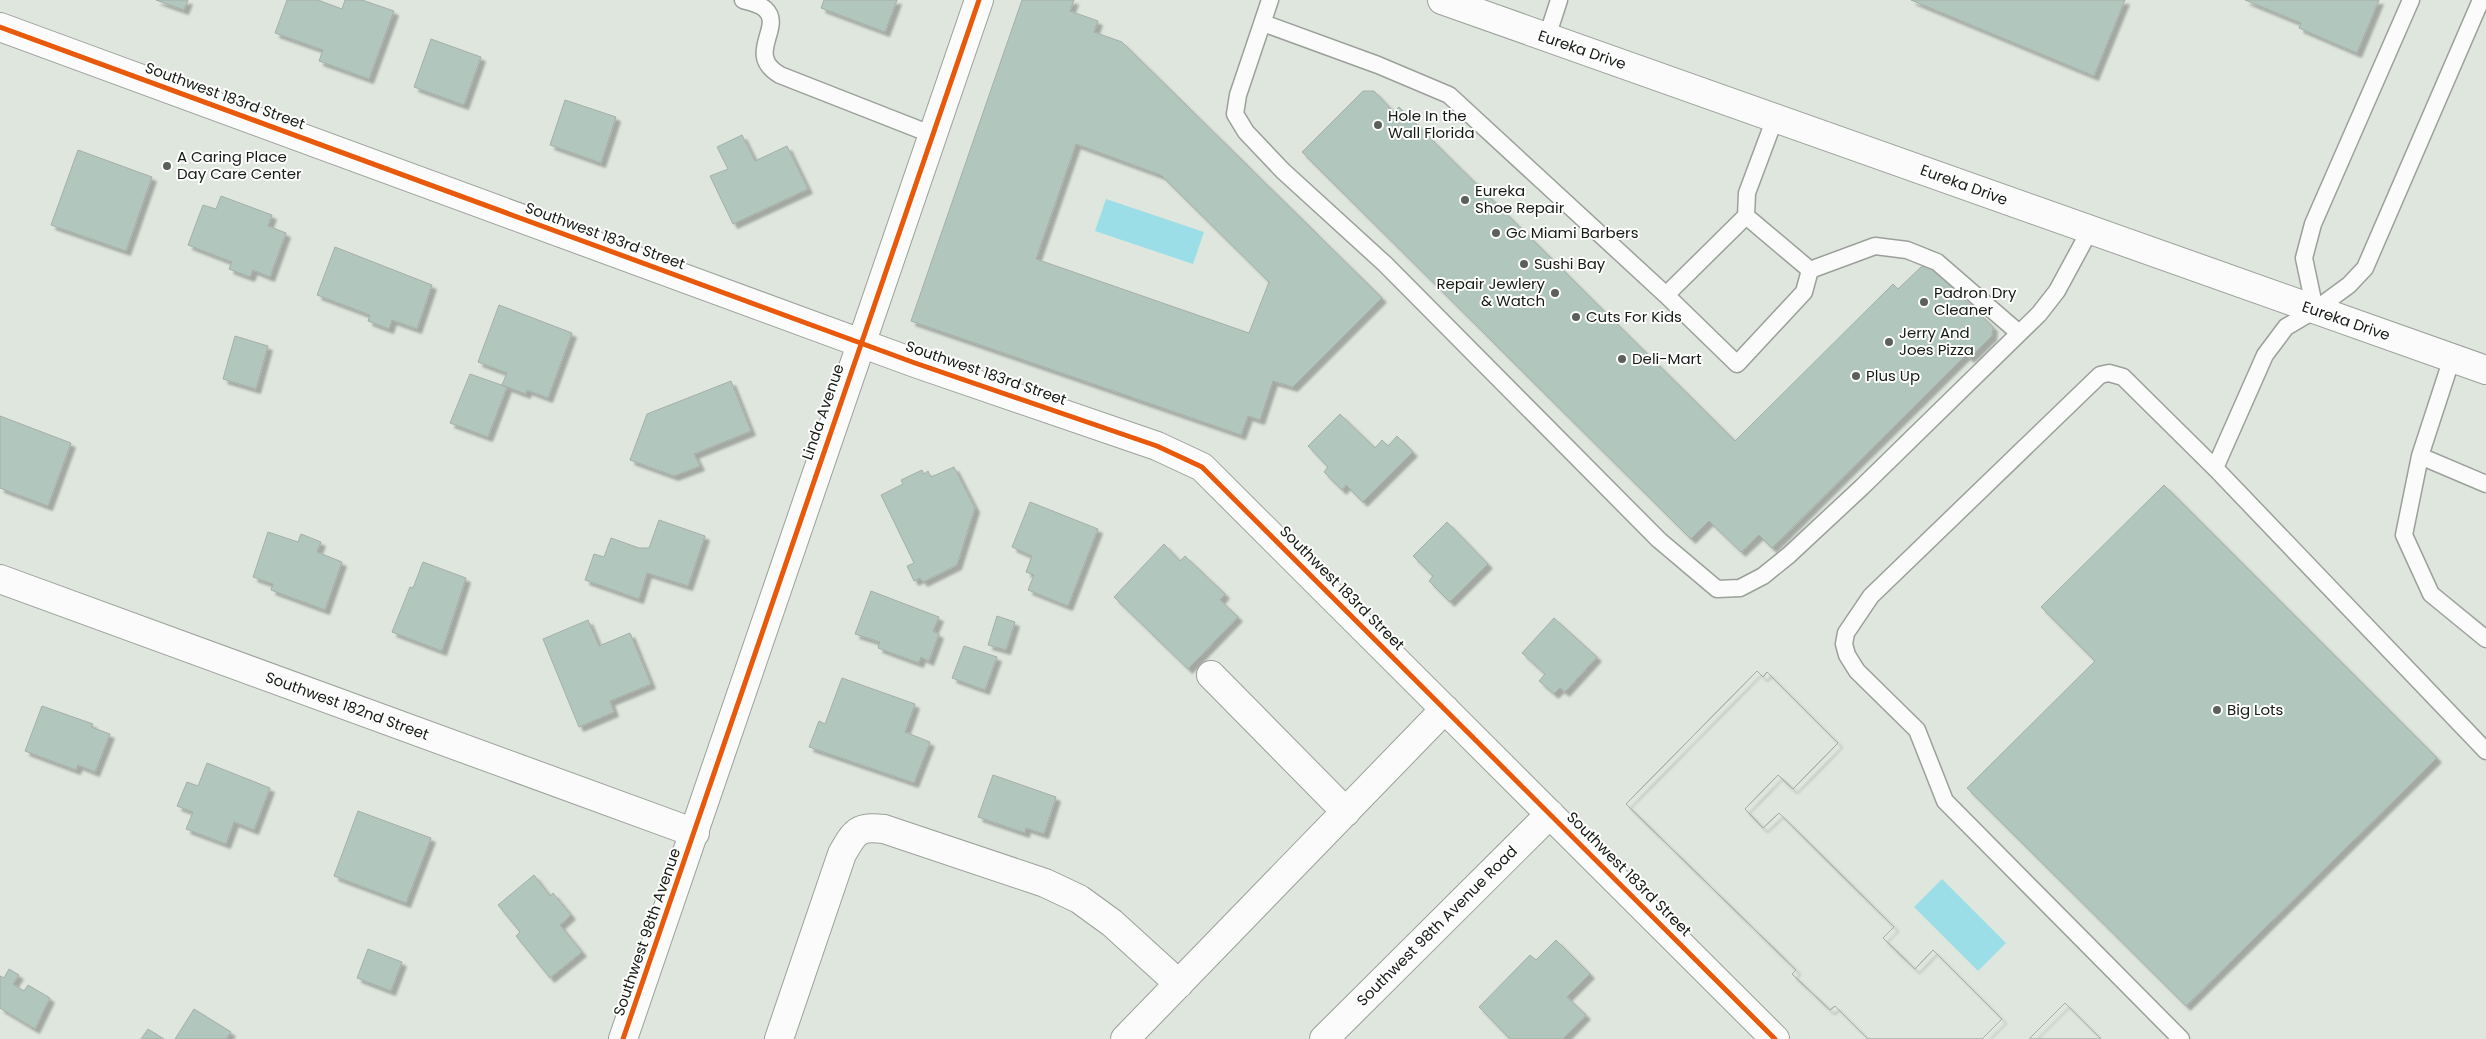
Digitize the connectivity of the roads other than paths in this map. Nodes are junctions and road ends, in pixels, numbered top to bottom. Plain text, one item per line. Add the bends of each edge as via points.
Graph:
1 (743, 0) edge
2 (979, 0) edge
3 (1270, 0) edge
4 (1442, 0) edge
5 (1559, 0) edge
6 (2411, 0) edge
7 (2481, 0) edge
8 (1263, 23) junction
9 (0, 27) edge
10 (1546, 37) junction
11 (1775, 118) junction
12 (933, 135) junction
13 (1746, 216) junction
14 (2090, 230) junction
15 (1810, 270) junction
16 (1666, 295) junction
17 (2315, 310) junction
18 (2019, 333) junction
19 (860, 342) junction
20 (2452, 358) junction
21 (2486, 370) edge
22 (2420, 456) junction
23 (2215, 468) junction
24 (2486, 484) edge
25 (0, 579) edge
26 (2486, 640) edge
27 (1211, 675) dead end
28 (1445, 709) junction
29 (2486, 751) edge
30 (1346, 812) junction
31 (1550, 814) junction
32 (695, 833) junction
33 (1179, 984) junction
34 (623, 1039) edge
35 (779, 1039) edge
36 (1125, 1039) edge
37 (1324, 1039) edge
38 (1775, 1039) edge
39 (2181, 1039) edge

1 - 12 lane via 765,8 770,16 764,46 764,59 769,68
2 - 12 street, Linda Avenue
3 - 8 lane
4 - 10 street, Eureka Drive
5 - 10 lane
6 - 17 lane via 2313,224 2304,258
7 - 17 lane via 2365,268 2349,285
8 - 16 lane via 1449,95
8 - 18 lane via 1238,95 1235,114 1246,132 1283,171 1385,264 1659,540 1717,589 1740,588 1763,576 1789,555
9 - 19 street, Southwest 183rd Street
10 - 11 street, Eureka Drive
11 - 13 lane via 1747,193
11 - 14 street, Eureka Drive
12 - 19 street, Linda Avenue
13 - 15 lane
13 - 16 lane
14 - 17 street, Eureka Drive
14 - 18 lane via 2057,291
15 - 16 lane via 1804,292 1737,364
15 - 18 lane via 1875,246 1907,250 1937,262
17 - 20 street, Eureka Drive
17 - 23 lane via 2286,327 2266,355
19 - 28 street, Southwest 183rd Street via 1191,460 1202,467
19 - 32 street, Linda Avenue
20 - 21 street, Eureka Drive
20 - 22 lane
22 - 24 lane
22 - 26 lane via 2404,535 2431,594
23 - 29 lane
23 - 39 lane via 2123,377 2104,373 1871,596 1854,618 1844,644 1858,671 1917,730 1945,801
25 - 32 street, Southwest 182nd Street
27 - 30 street
28 - 30 street
28 - 31 street, Southwest 183rd Street
30 - 33 street
31 - 37 street, Southwest 98th Avenue Road
31 - 38 street, Southwest 183rd Street
32 - 34 street, Southwest 98th Avenue
33 - 35 street via 1112,923 1079,899 1007,870 884,829 866,827 853,834 842,854
33 - 36 street

